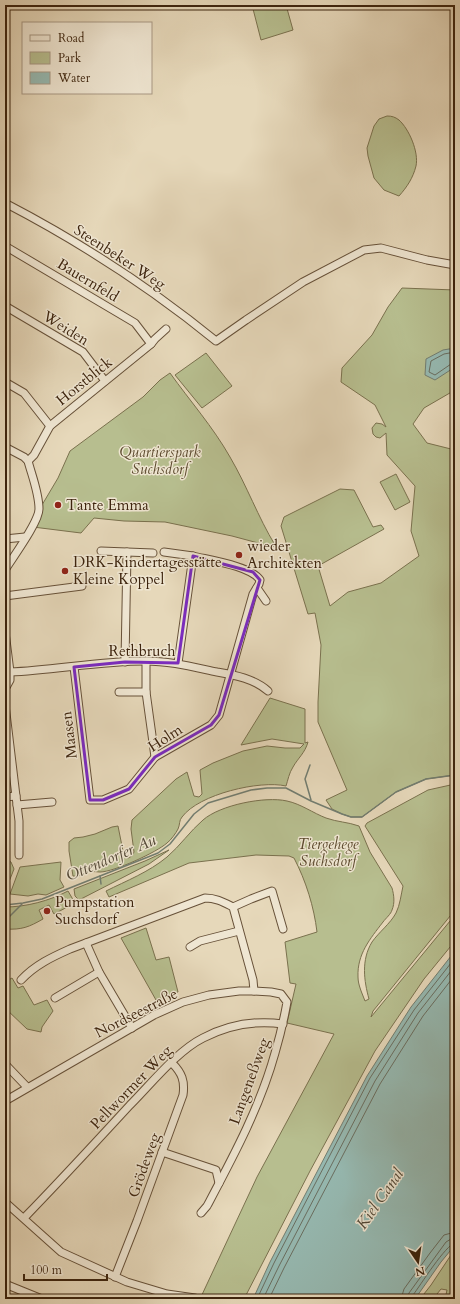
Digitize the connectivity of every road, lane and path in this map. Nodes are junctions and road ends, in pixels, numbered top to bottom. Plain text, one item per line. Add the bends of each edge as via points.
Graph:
1 (5, 203) edge
2 (5, 246) edge
3 (455, 265) edge
4 (5, 306) edge
5 (166, 330) dead end
6 (151, 344) junction
7 (105, 381) junction
8 (5, 382) edge
9 (50, 426) junction
10 (5, 447) edge
11 (28, 461) junction
12 (25, 537) junction
13 (5, 539) edge
14 (101, 550) dead end
15 (127, 552) junction
16 (164, 552) dead end
17 (153, 553) dead end
18 (193, 556) junction
19 (5, 570) edge
20 (82, 586) dead end
21 (257, 588) junction
22 (5, 596) edge
23 (266, 601) dead end
24 (5, 632) edge
25 (146, 661) junction
26 (125, 662) junction
27 (178, 663) junction
28 (74, 667) junction
29 (10, 672) junction
30 (231, 674) junction
31 (5, 689) edge
32 (268, 690) dead end
33 (120, 692) dead end
34 (146, 692) junction
35 (5, 705) edge
36 (7, 733) edge
37 (155, 757) junction
38 (16, 796) junction
39 (5, 797) edge
40 (90, 800) joint
41 (52, 802) dead end
42 (17, 805) junction
43 (19, 855) dead end
44 (233, 907) junction
45 (283, 928) dead end
46 (239, 931) junction
47 (86, 943) junction
48 (190, 947) dead end
49 (99, 972) junction
50 (22, 980) dead end
51 (254, 991) junction
52 (54, 998) dead end
53 (287, 1002) joint
54 (282, 1024) junction
55 (132, 1028) junction
56 (172, 1063) junction
57 (5, 1064) edge
58 (27, 1087) junction
59 (5, 1101) edge
60 (162, 1152) junction
61 (227, 1167) junction
62 (216, 1170) junction
63 (219, 1183) junction
64 (5, 1202) edge
65 (201, 1213) dead end
66 (24, 1218) junction
67 (116, 1277) junction
68 (5, 1284) edge
69 (183, 1298) edge
70 (195, 1298) edge
71 (42, 1299) edge

1 - 3 street, Steenbeker Weg via 68,238 131,278 187,317 216,341 303,282 364,250 381,248
2 - 6 street, Bauernfeld via 135,323
4 - 7 street, Weiden via 83,352
5 - 6 street, Horstblick
6 - 7 street, Horstblick
7 - 9 street, Horstblick
8 - 9 street via 24,393
9 - 11 street, Horstblick
10 - 11 street
11 - 12 street via 39,510 33,527
12 - 13 street
12 - 19 street
14 - 15 street
15 - 17 street
15 - 26 street
16 - 18 street
18 - 21 street via 253,572 260,580
18 - 27 street
20 - 22 street
21 - 23 street
21 - 30 street, Holm via 253,594
24 - 29 street
25 - 26 street, Rethbruch
25 - 27 street, Rethbruch
25 - 34 street
26 - 28 street, Rethbruch
27 - 30 street, Rethbruch
28 - 29 street, Rethbruch
28 - 40 street, Maasen
29 - 31 street via 10,680
30 - 32 street, Rethbruch via 260,684
30 - 37 street, Holm via 219,715 211,725
33 - 34 street
34 - 37 street
35 - 36 street
36 - 38 street
37 - 40 street, Holm via 129,789 103,800
38 - 39 street
38 - 42 street
41 - 42 street
42 - 43 street
44 - 45 street via 272,891
44 - 46 street
44 - 47 street via 221,900 205,898
46 - 48 street via 200,941
46 - 51 street
47 - 49 street
47 - 50 street via 52,957 30,971
49 - 52 street
49 - 55 street
51 - 53 street, Nordseestraße via 281,994
51 - 55 street, Nordseestraße via 209,995 183,1002
53 - 54 street, Langeneßweg
54 - 56 street, Pellwormer Weg via 270,1022 228,1027 193,1044
54 - 61 street, Langeneßweg via 275,1054 251,1119
55 - 58 street, Nordseestraße
56 - 60 street, Grödeweg via 181,1072 183,1095
56 - 66 street, Pellwormer Weg
57 - 58 street
58 - 59 street, Nordseestraße
60 - 62 street
60 - 67 street, Grödeweg
61 - 62 street
61 - 63 street, Langeneßweg
62 - 63 street
63 - 65 street, Langeneßweg
64 - 66 street
66 - 67 street via 61,1252
67 - 69 street
68 - 71 street
69 - 70 street

